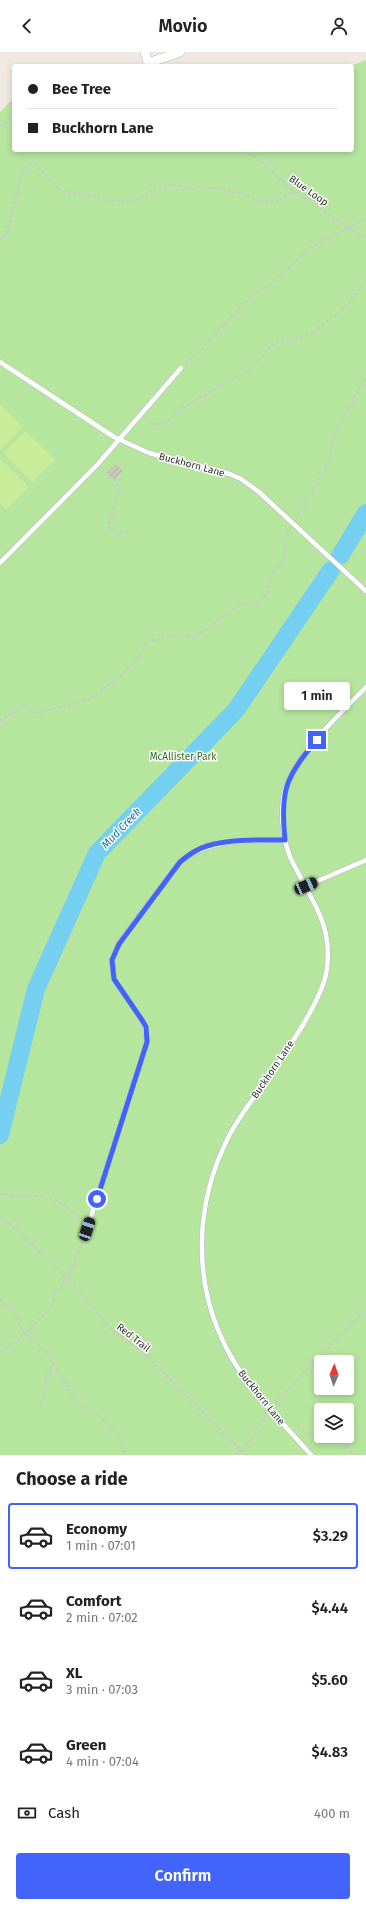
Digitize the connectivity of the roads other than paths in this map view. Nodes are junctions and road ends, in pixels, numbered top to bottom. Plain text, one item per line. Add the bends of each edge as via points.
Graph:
1 (145, 52) edge
2 (180, 52) edge
3 (0, 362) edge
4 (181, 368) road end
5 (119, 439) junction
6 (0, 563) edge
7 (366, 591) edge
8 (366, 687) edge
9 (285, 840) junction
10 (366, 860) edge
11 (306, 886) junction
12 (87, 1229) road end
13 (311, 1455) edge

1 - 2 street via 148,63
3 - 5 lane, Buckhorn Lane
4 - 5 lane
5 - 6 lane
5 - 7 lane, Buckhorn Lane via 149,453 197,464 241,479 294,523
8 - 9 lane, Buckhorn Lane via 307,751 289,781 282,810
9 - 11 lane, Buckhorn Lane via 292,861
9 - 12 lane via 207,846 187,856 119,944 112,960 114,979 146,1027 147,1042
10 - 11 lane
11 - 13 lane, Buckhorn Lane via 327,932 325,980 310,1012 230,1134 212,1176 201,1237 206,1286 219,1329 232,1359 253,1389

